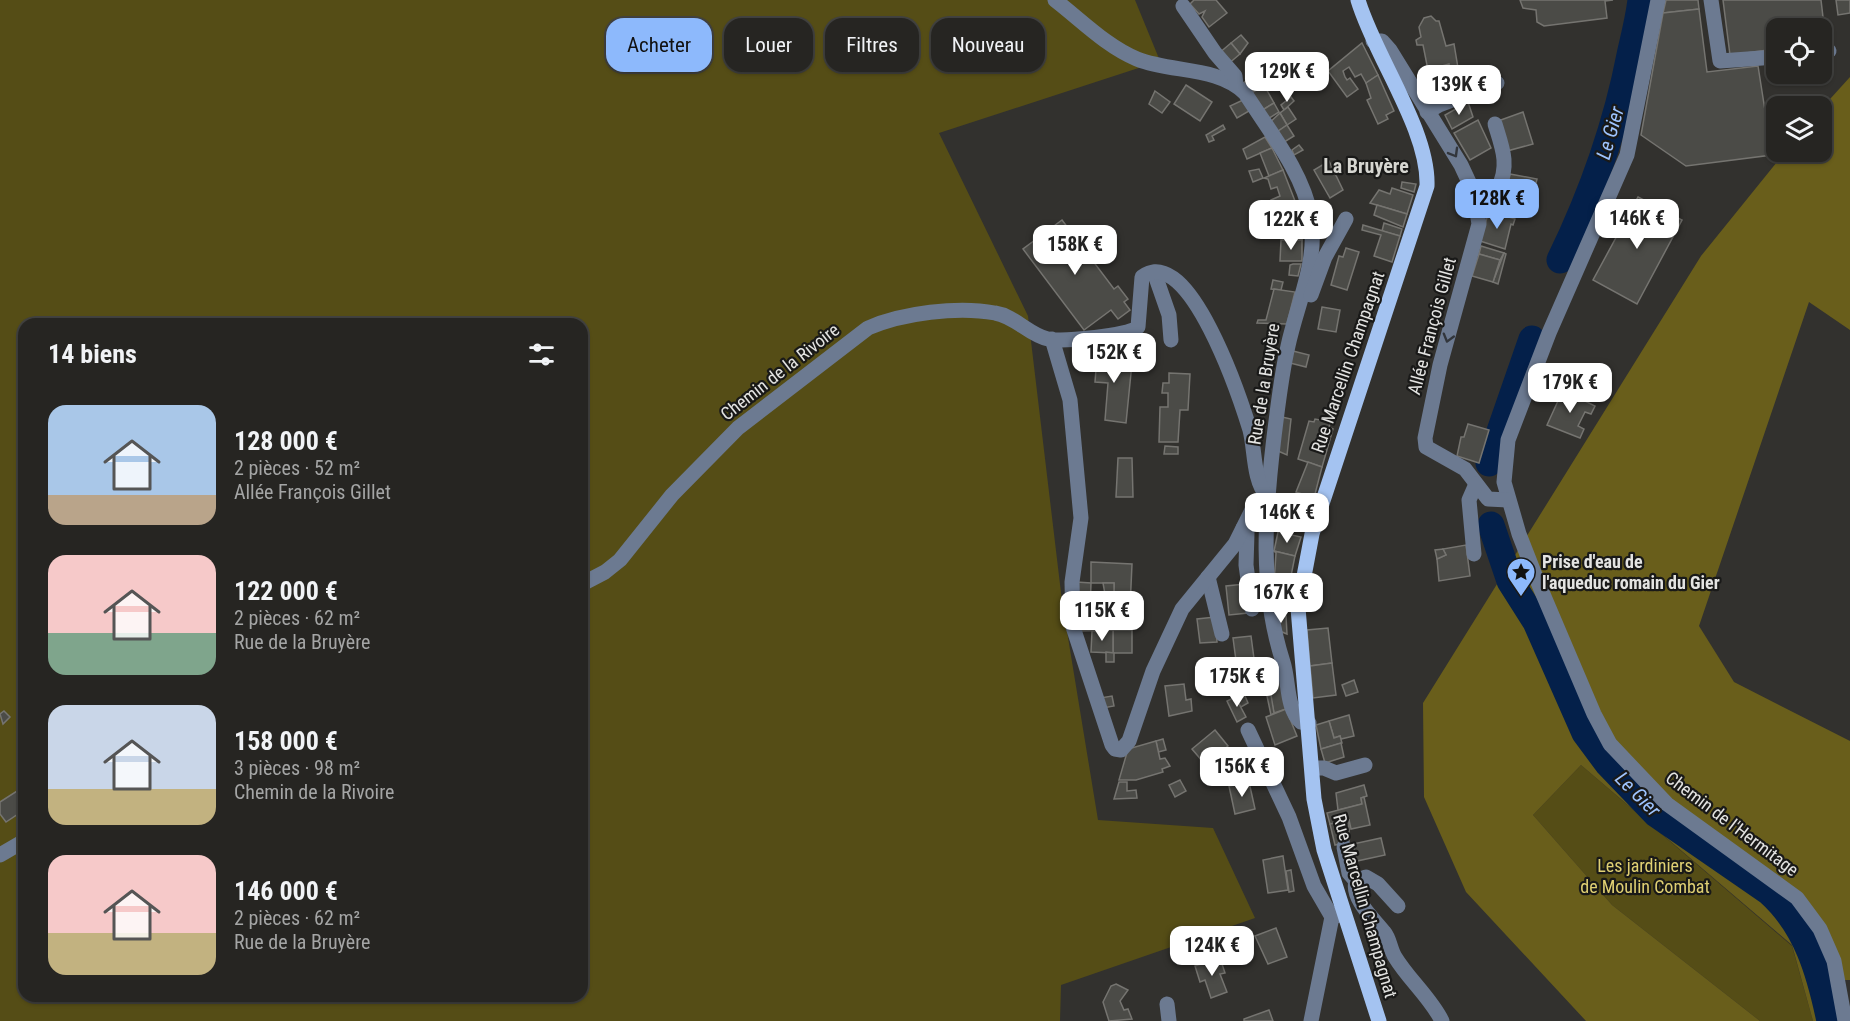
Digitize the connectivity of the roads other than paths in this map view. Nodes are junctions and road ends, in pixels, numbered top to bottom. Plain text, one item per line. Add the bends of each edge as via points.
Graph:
1 (1055, 0) edge
2 (1358, 0) edge
3 (1658, 0) edge
4 (1711, 0) edge
5 (1184, 6) dead end
6 (1373, 41) junction
7 (1766, 58) edge
8 (1497, 83) dead end
9 (1236, 85) junction
10 (1427, 112) junction
11 (1495, 124) dead end
12 (1479, 208) junction
13 (1346, 219) dead end
14 (1154, 272) junction
15 (1290, 337) junction
16 (1052, 339) junction
17 (1172, 340) dead end
18 (1476, 484) junction
19 (1267, 496) junction
20 (1508, 500) junction
21 (1243, 528) junction
22 (1474, 554) dead end
23 (1208, 577) junction
24 (588, 581) edge
25 (1252, 609) dead end
26 (1222, 634) dead end
27 (1309, 723) junction
28 (1248, 730) dead end
29 (1365, 765) dead end
30 (1312, 768) junction
31 (18, 844) edge
32 (1344, 847) dead end
33 (0, 855) edge
34 (1356, 881) junction
35 (1398, 906) dead end
36 (1367, 914) junction
37 (1340, 917) junction
38 (1167, 1004) dead end
39 (1169, 1021) edge
40 (1311, 1021) edge
41 (1379, 1021) edge
42 (1442, 1021) edge
43 (1845, 1021) edge

1 - 9 street via 1117,49 1137,59 1214,75
2 - 6 main road, Rue Marcellin Champagnat
3 - 20 street, Chemin de l'Hermitage via 1627,155 1549,333 1508,440 1504,466
4 - 7 street via 1720,61
5 - 9 street, Rue de la Bruyère via 1235,76
6 - 10 street, Allée François Gillet via 1386,44
6 - 27 main road, Rue Marcellin Champagnat via 1422,148 1427,186 1304,566 1298,626
8 - 10 street
9 - 15 street, Rue de la Bruyère via 1290,165 1311,219 1307,280
10 -> 12 street, Allée François Gillet via 1461,165
11 - 12 street via 1505,172 1489,202
12 -> 18 street, Allée François Gillet via 1479,224 1440,365 1425,438 1426,447 1433,454 1465,469
13 - 15 street via 1325,258 1298,333
14 - 16 street via 1142,278 1139,320 1133,332
14 - 17 street via 1169,315
14 - 19 street via 1174,278 1184,288 1220,345
15 - 19 street, Rue de la Bruyère
16 - 23 street via 1070,399 1081,518 1072,582 1073,627 1115,749 1121,750 1129,741 1182,609
16 - 24 street, Chemin de la Rivoire via 997,313 977,311 910,316 868,328 738,428 672,495 620,560
18 - 20 street, Allée François Gillet via 1488,499
18 - 22 street via 1469,500
19 - 21 street via 1256,502
19 - 27 street, Rue de la Bruyère via 1266,569 1274,630 1295,715 1301,722
20 - 43 street, Chemin de l'Hermitage via 1537,580 1610,744 1667,804 1797,898 1821,930 1834,961
21 - 23 street
21 - 25 street via 1247,533 1246,566
23 - 26 street
27 - 30 main road, Rue Marcellin Champagnat
28 - 37 street via 1289,817 1314,886
29 - 30 street via 1335,773
30 - 37 main road, Rue Marcellin Champagnat via 1324,850
31 - 33 street
32 - 34 street via 1349,873
34 - 35 street via 1374,881
34 - 36 street via 1355,888
36 - 37 street
36 - 42 street via 1384,932 1396,958
37 - 40 street
37 - 41 main road, Rue Marcellin Champagnat
38 - 39 street

